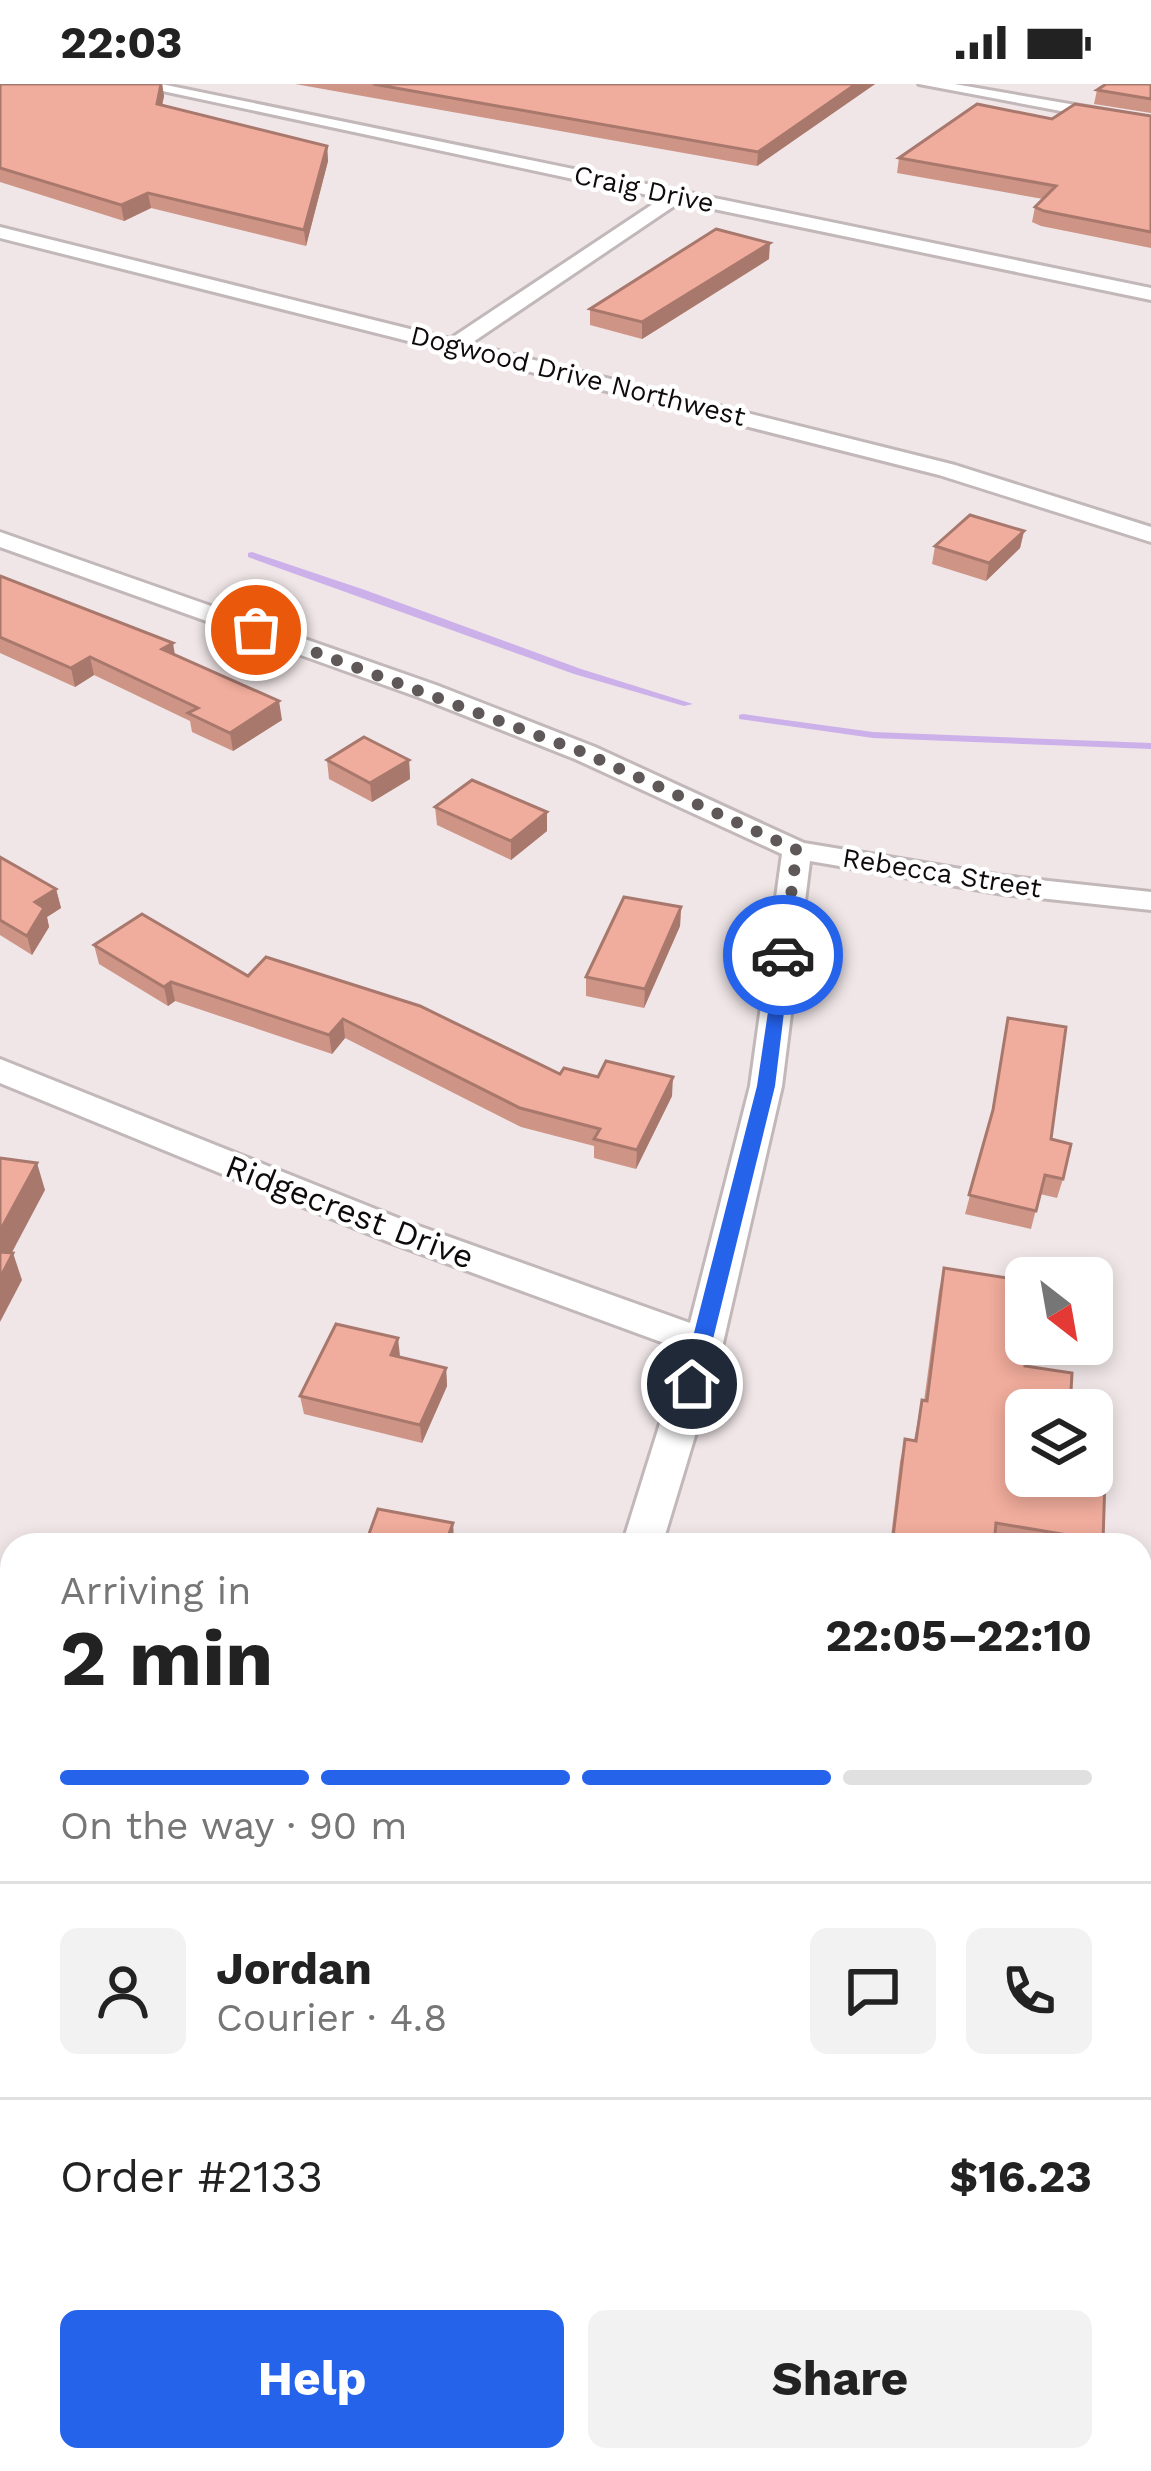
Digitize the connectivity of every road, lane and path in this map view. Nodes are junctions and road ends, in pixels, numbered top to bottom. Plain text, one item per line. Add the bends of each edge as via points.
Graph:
1 (138, 84) edge
2 (927, 84) edge
3 (1151, 123) edge
4 (677, 196) junction
5 (0, 232) edge
6 (1151, 294) edge
7 (453, 346) junction
8 (1151, 535) edge
9 (0, 539) edge
10 (797, 850) junction
11 (1151, 901) edge
12 (0, 1070) edge
13 (704, 1343) junction
14 (646, 1533) edge

1 - 4 street, Craig Drive
2 - 3 street
4 - 6 street, Craig Drive
4 - 7 street
5 - 7 street, Dogwood Drive Northwest
7 - 8 street, Dogwood Drive Northwest via 946,470
9 - 10 street, Rebecca Street via 427,691
10 - 11 street, Rebecca Street
10 - 13 street via 766,1086
12 - 13 street, Ridgecrest Drive via 383,1226
13 - 14 street

